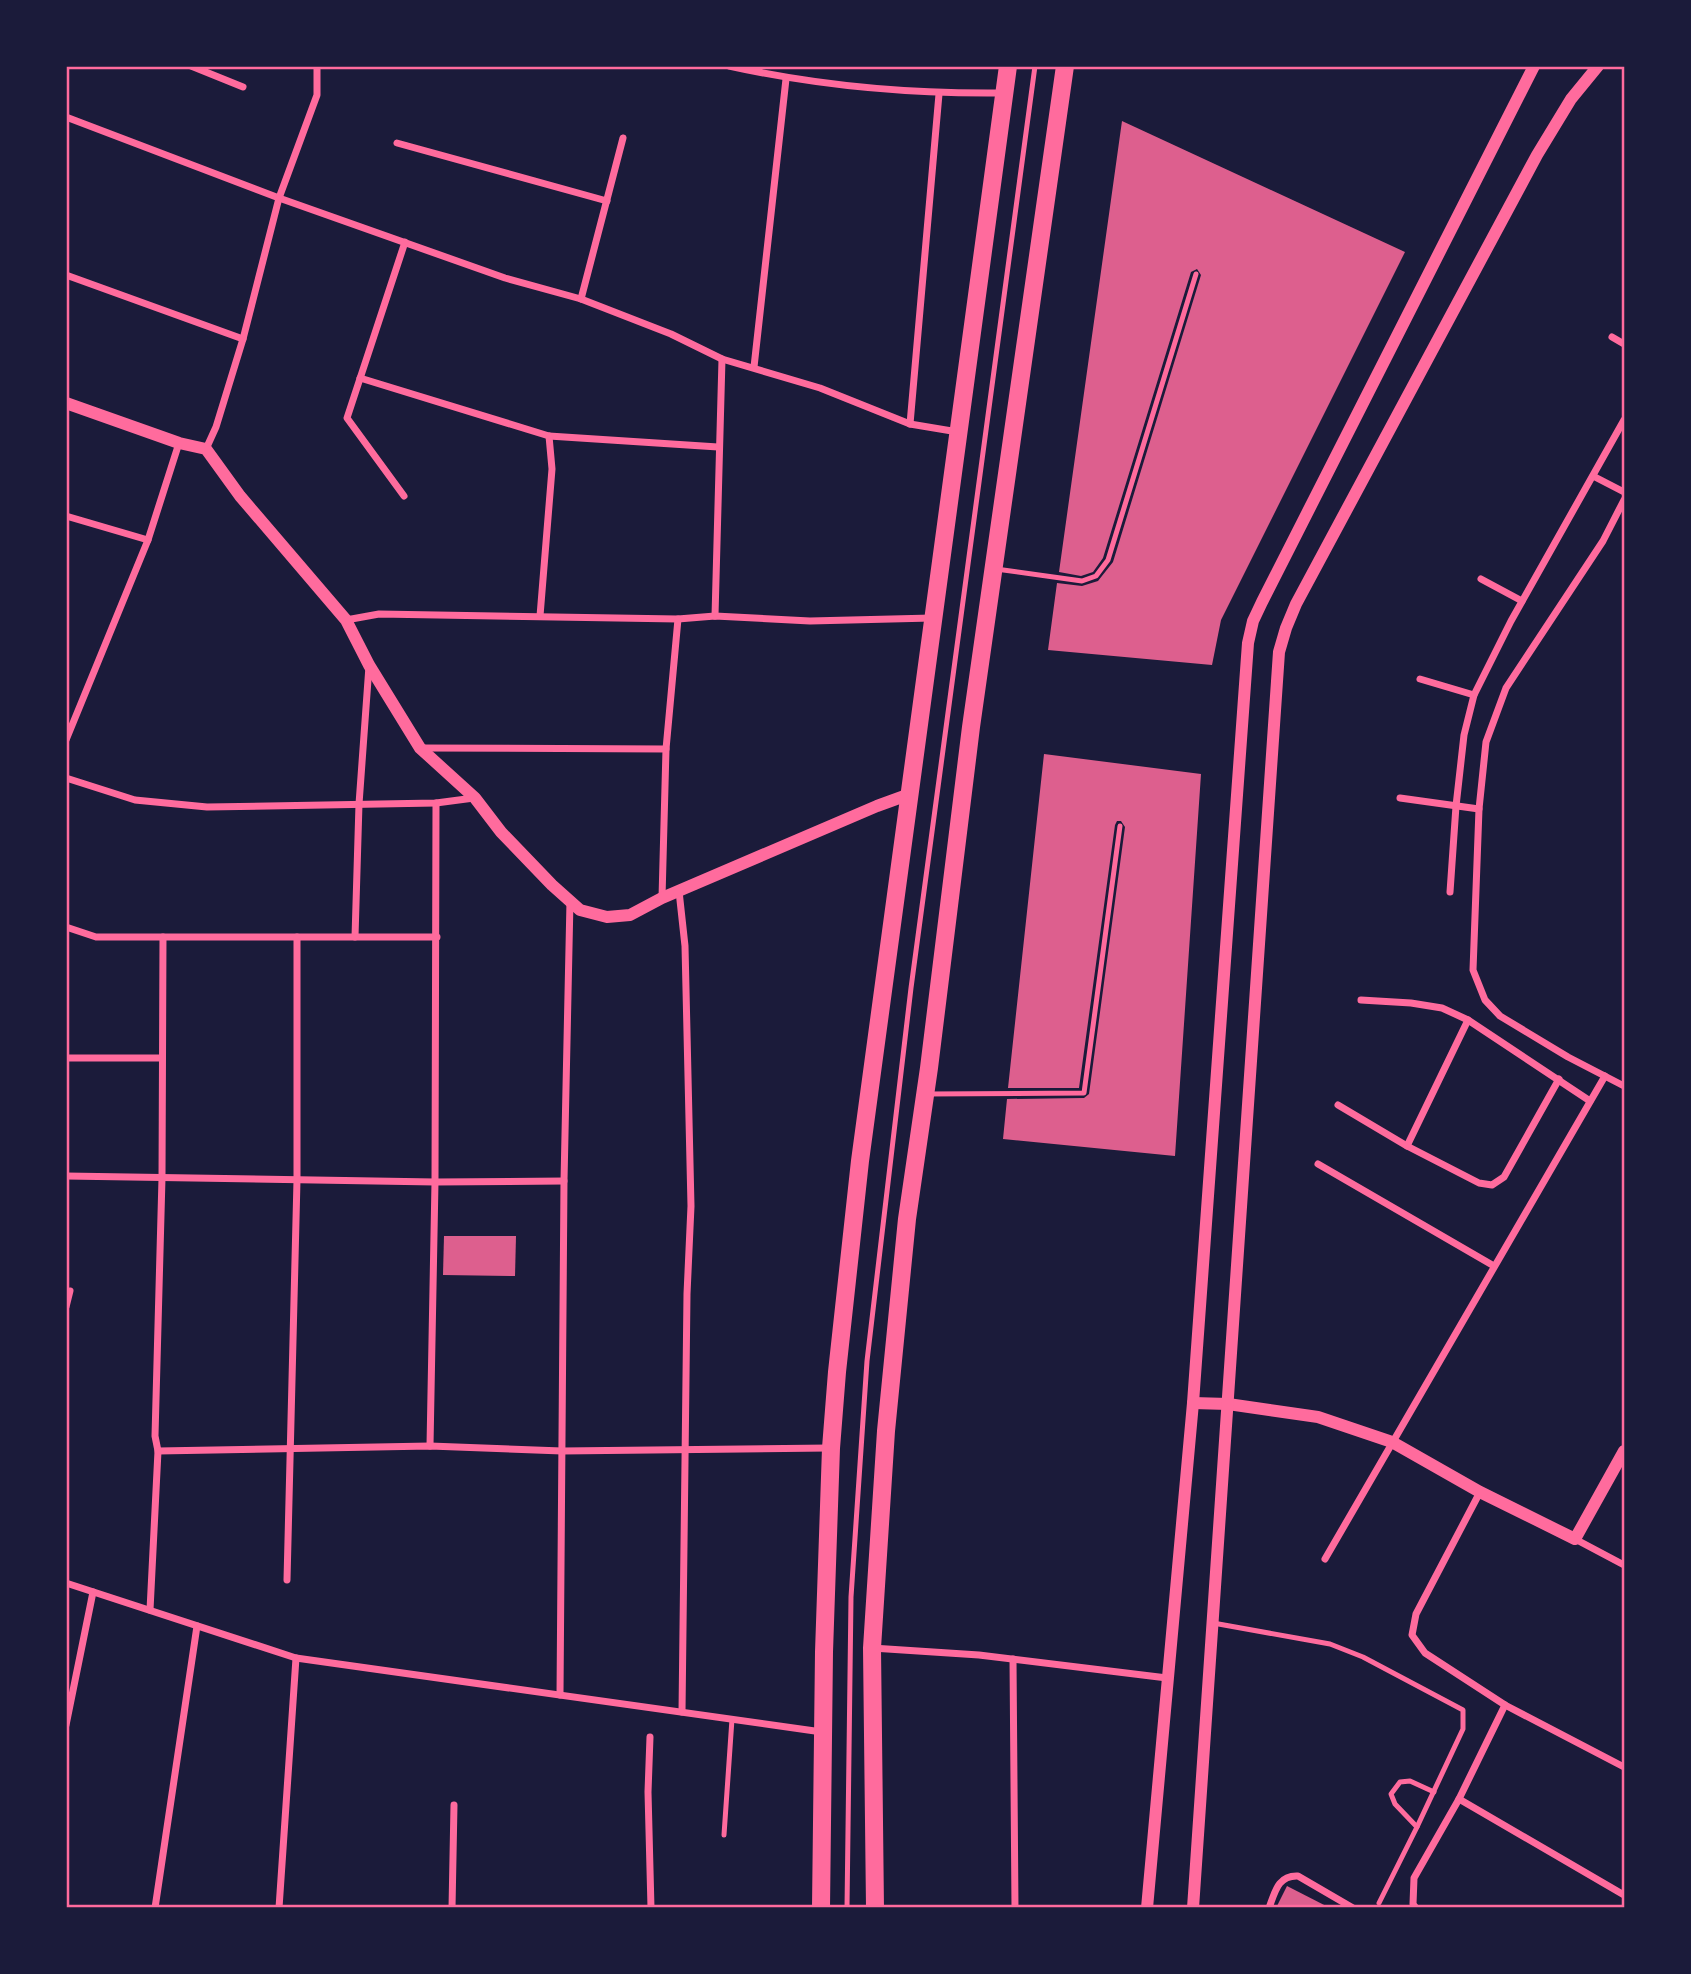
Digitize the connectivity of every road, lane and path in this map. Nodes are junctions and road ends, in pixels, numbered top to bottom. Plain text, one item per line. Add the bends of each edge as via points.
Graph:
1 (191, 66) edge
2 (317, 66) edge
3 (729, 66) edge
4 (1008, 66) edge
5 (1035, 66) edge
6 (1065, 66) edge
7 (1534, 66) edge
8 (1598, 66) edge
9 (786, 79) junction
10 (243, 87) dead end
11 (1006, 93) junction
12 (939, 94) junction
13 (66, 117) edge
14 (623, 138) dead end
15 (397, 144) dead end
16 (279, 198) junction
17 (607, 201) junction
18 (405, 242) junction
19 (1196, 274) dead end
20 (66, 275) edge
21 (581, 299) junction
22 (1612, 338) dead end
23 (243, 340) junction
24 (1625, 344) edge
25 (722, 359) junction
26 (754, 367) junction
27 (360, 378) junction
28 (66, 403) edge
29 (1625, 420) edge
30 (910, 424) junction
31 (958, 432) junction
32 (549, 436) junction
33 (178, 443) junction
34 (718, 447) junction
35 (206, 449) junction
36 (1593, 476) junction
37 (1625, 492) edge
38 (404, 496) dead end
39 (1625, 500) edge
40 (66, 516) edge
41 (148, 540) junction
42 (993, 569) junction
43 (1481, 579) dead end
44 (1522, 601) junction
45 (540, 616) junction
46 (715, 616) junction
47 (935, 618) junction
48 (678, 619) junction
49 (346, 621) junction
50 (369, 665) junction
51 (1420, 679) dead end
52 (1474, 695) junction
53 (66, 740) edge
54 (419, 748) junction
55 (666, 749) junction
56 (66, 778) edge
57 (910, 794) junction
58 (475, 798) junction
59 (1400, 799) dead end
60 (436, 803) junction
61 (359, 804) junction
62 (1456, 806) junction
63 (1479, 809) junction
64 (1120, 826) dead end
65 (679, 891) junction
66 (1450, 892) dead end
67 (662, 898) junction
68 (570, 901) junction
69 (66, 927) edge
70 (163, 937) junction
71 (297, 937) junction
72 (355, 937) junction
73 (437, 937) junction
74 (1361, 1000) dead end
75 (1468, 1020) junction
76 (66, 1058) edge
77 (162, 1058) junction
78 (1605, 1076) junction
79 (1559, 1079) junction
80 (1625, 1086) edge
81 (924, 1094) junction
82 (1590, 1101) junction
83 (1338, 1105) dead end
84 (1407, 1146) junction
85 (1318, 1164) dead end
86 (66, 1177) edge
87 (162, 1178) junction
88 (297, 1180) junction
89 (564, 1181) junction
90 (435, 1182) junction
91 (1494, 1266) junction
92 (70, 1291) dead end
93 (66, 1307) edge
94 (1193, 1403) junction
95 (1227, 1404) junction
96 (1392, 1442) junction
97 (429, 1446) junction
98 (290, 1448) junction
99 (831, 1448) junction
100 (686, 1449) junction
101 (158, 1451) junction
102 (562, 1451) junction
103 (1625, 1451) edge
104 (1480, 1492) junction
105 (1575, 1539) junction
106 (1325, 1559) dead end
107 (1625, 1565) edge
108 (287, 1580) dead end
109 (66, 1583) edge
110 (93, 1592) junction
111 (150, 1611) junction
112 (1213, 1623) junction
113 (197, 1626) junction
114 (872, 1648) junction
115 (296, 1658) junction
116 (1013, 1659) junction
117 (1167, 1678) junction
118 (560, 1695) junction
119 (1505, 1705) junction
120 (682, 1712) junction
121 (732, 1719) junction
122 (66, 1725) edge
123 (823, 1732) junction
124 (650, 1737) dead end
125 (1625, 1766) edge
126 (1434, 1792) junction
127 (1459, 1799) junction
128 (454, 1805) dead end
129 (1418, 1827) junction
130 (724, 1835) dead end
131 (1625, 1895) edge
132 (1379, 1903) dead end
133 (155, 1908) edge
134 (279, 1908) edge
135 (452, 1908) edge
136 (651, 1908) edge
137 (821, 1908) edge
138 (847, 1908) edge
139 (875, 1908) edge
140 (1015, 1908) edge
141 (1147, 1908) edge
142 (1194, 1908) edge
143 (1269, 1908) edge
144 (1353, 1908) edge
145 (1416, 1908) edge

1 - 10 street
2 - 16 street via 317,95
3 - 9 street
4 - 11 main road
5 - 138 lane via 909,1001 867,1361 850,1597
6 - 42 main road
7 - 94 street via 1253,621 1246,663
8 - 95 street via 1571,99 1537,155 1296,604 1279,652
9 - 12 street
9 - 26 street
11 - 12 street
11 - 31 main road
12 - 30 street
13 - 16 street
14 - 17 street
15 - 17 street
16 - 18 street
16 - 23 street
17 - 21 street
18 - 21 street
18 - 27 street
19 - 42 lane via 1108,560 1096,576 1082,581
20 - 23 street
21 - 25 street
22 - 24 street
23 - 35 street
25 - 26 street
25 - 34 street
26 - 30 street
27 - 32 street
27 - 38 street via 346,418
28 - 33 street
29 - 36 street
30 - 31 street
31 - 47 main road
32 - 34 street
32 - 45 street via 552,469
33 - 35 street
33 - 41 street
34 - 46 street
35 - 49 street
36 - 37 street
36 - 44 street
39 - 63 street via 1506,688 1486,742
40 - 41 street
41 - 53 street
42 - 81 main road
43 - 44 street
44 - 52 street
45 - 48 street
45 - 49 street via 379,614
46 - 47 street via 810,621
46 - 48 street
47 - 57 main road
48 - 55 street
49 - 50 street
50 - 54 street
50 - 61 street
51 - 52 street
52 - 62 street
54 - 55 street
54 - 58 street
55 - 67 street
56 - 61 street via 135,800 207,807
57 - 65 street
57 - 99 main road via 860,1161
58 - 60 street
58 - 68 street
59 - 62 street
60 - 61 street
60 - 73 street
61 - 72 street
62 - 63 street
62 - 66 street
63 - 78 street via 1473,970 1485,1000 1500,1016
64 - 81 lane via 1084,1093
65 - 67 street
65 - 100 street via 685,946 691,1206
67 - 68 street via 630,915 607,917 580,910
68 - 89 street
69 - 70 street via 96,937
70 - 71 street
70 - 77 street
71 - 72 street
71 - 88 street
72 - 73 street
73 - 90 street
74 - 75 street via 1432,1006
75 - 79 street
75 - 84 street
76 - 77 street
77 - 87 street
78 - 80 street
78 - 82 street
79 - 82 street
79 - 84 street via 1504,1177 1492,1185 1479,1183
81 - 114 main road via 886,1431
82 - 91 street
83 - 84 street
85 - 91 street
86 - 87 street
87 - 88 street
87 - 101 street
88 - 90 street
88 - 98 street
89 - 90 street
89 - 102 street
90 - 97 street
91 - 96 street
92 - 93 street
94 - 95 street
94 - 117 street
95 - 96 street via 1318,1417
95 - 112 street
96 - 104 street
96 - 106 street
97 - 98 street
97 - 102 street
98 - 101 street
98 - 108 street
99 - 100 street
99 - 123 main road
100 - 102 street
100 - 120 street
101 - 111 street
102 - 118 street
103 - 105 street
104 - 105 street
104 - 119 street via 1416,1614 1412,1635 1425,1653
105 - 107 street
109 - 110 street
110 - 111 street
110 - 122 street
111 - 113 street
112 - 126 lane via 1330,1644 1463,1710 1463,1729
112 - 142 street
113 - 115 street
113 - 133 street
114 - 116 street
114 - 139 main road
115 - 118 street
115 - 134 street
116 - 117 street
116 - 140 street
117 - 141 street
118 - 120 street
119 - 125 street
119 - 127 street
120 - 121 street
121 - 123 street
121 - 130 lane
123 - 137 main road
124 - 136 street
126 - 129 lane
126 - 129 lane via 1410,1781 1400,1782 1391,1794
127 - 131 street
127 - 145 street via 1414,1878 1412,1904
128 - 135 street
129 - 132 lane
143 - 144 street via 1278,1885 1288,1875

